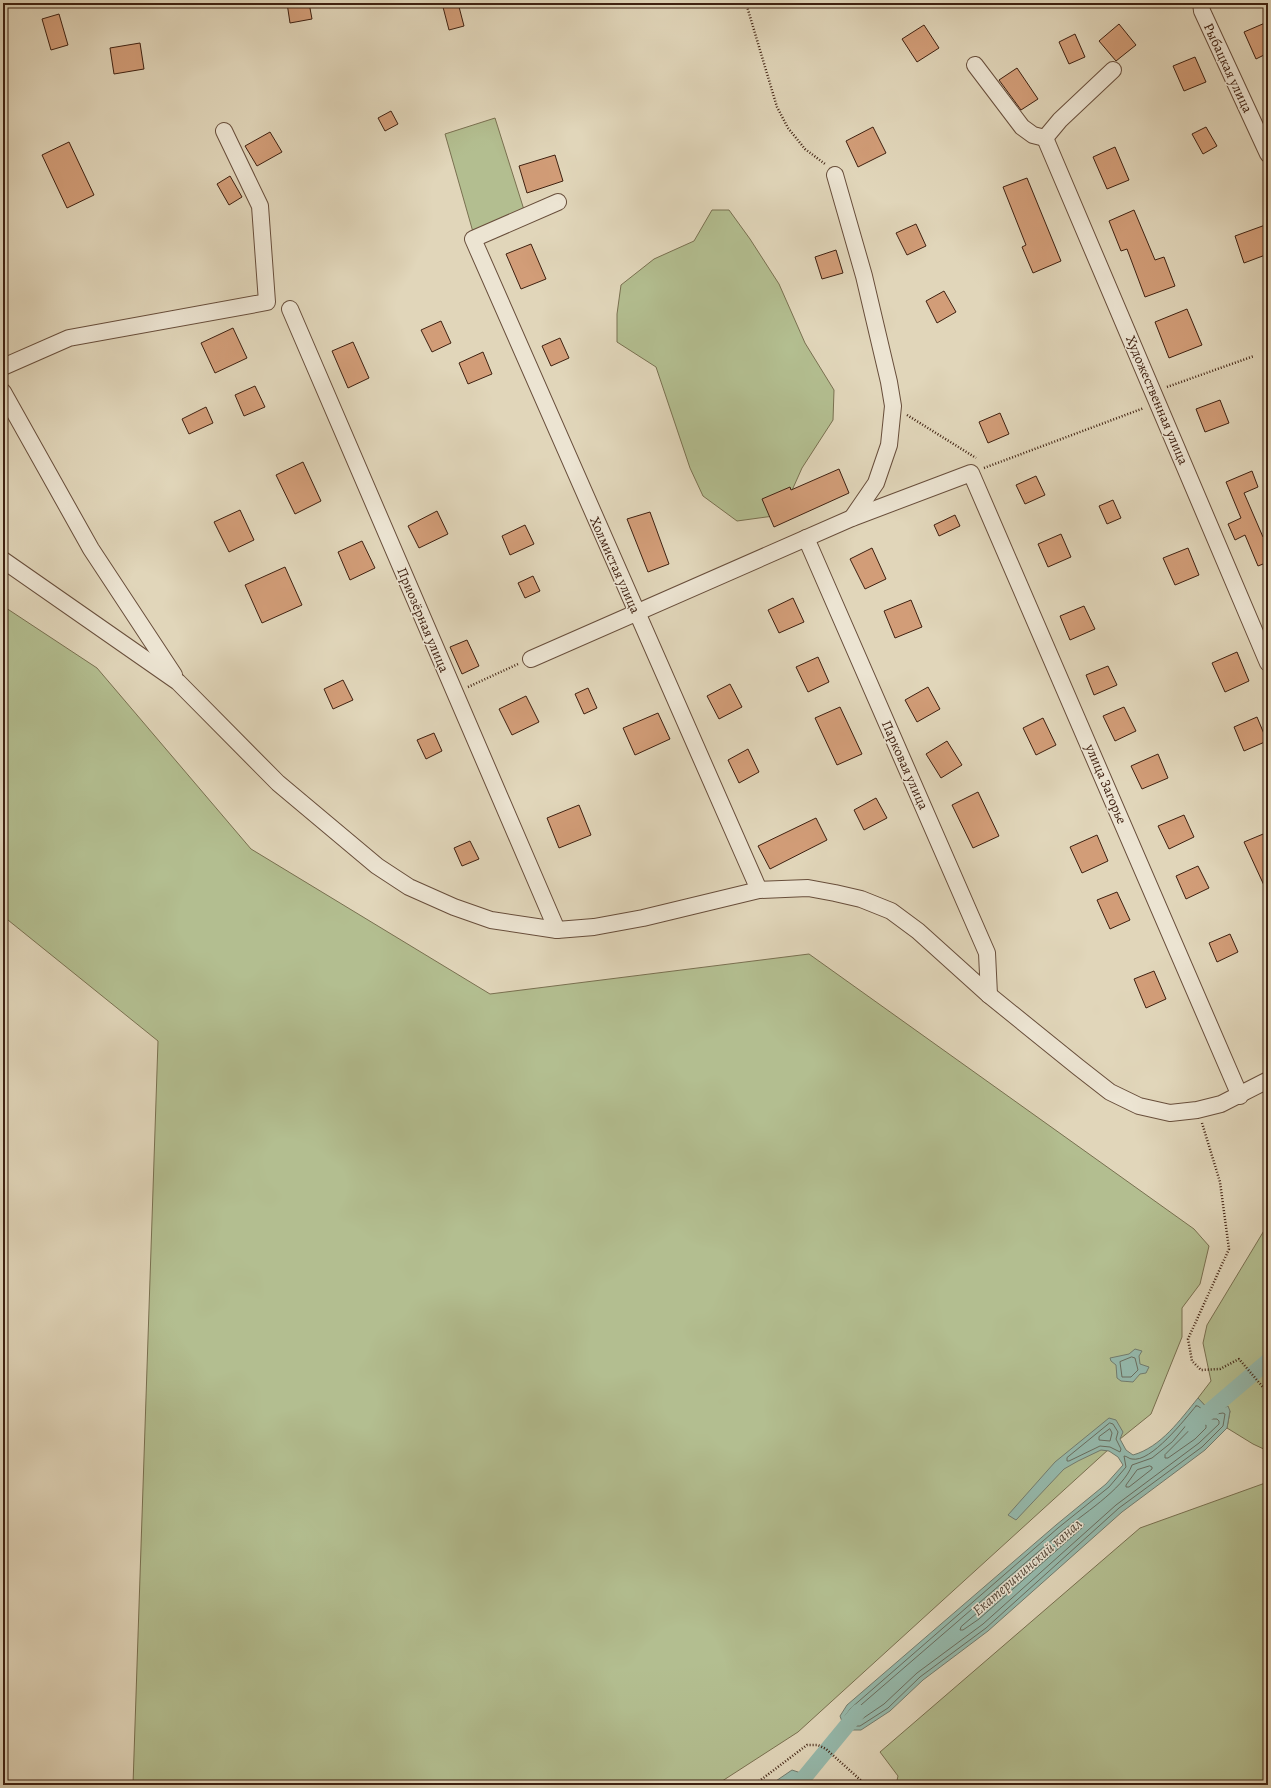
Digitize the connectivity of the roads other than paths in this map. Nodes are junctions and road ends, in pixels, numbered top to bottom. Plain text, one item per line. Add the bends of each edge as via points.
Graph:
1 (1201, 3) edge
2 (975, 65) dead end
3 (1113, 70) dead end
4 (224, 131) dead end
5 (1045, 138) junction
6 (1268, 154) edge
7 (835, 175) road end
8 (558, 202) dead end
9 (290, 309) dead end
10 (3, 368) edge
11 (3, 392) edge
12 (852, 518) junction
13 (806, 538) junction
14 (3, 560) edge
15 (636, 613) junction
16 (531, 659) road end
17 (1268, 663) edge
18 (178, 682) junction
19 (759, 890) junction
20 (557, 930) junction
21 (989, 995) junction
22 (1268, 1080) edge
23 (1240, 1096) junction

1 - 6 street, Рыбацкая улица via 1202,11
2 - 5 street via 1022,127 1033,135
3 - 5 street via 1060,120
4 - 10 street via 260,206 266,302 68,338
5 - 17 street, Художественная улица
7 - 12 street via 864,276 893,406 889,445 876,483
8 - 15 street, Холмистая улица via 473,239
9 - 20 street, Приозёрная улица
11 - 18 street via 91,549
12 - 13 street
12 - 23 street, улица Загорье via 971,473
13 - 15 street
13 - 21 street, Парковая улица via 987,953
14 - 18 street
15 - 16 street
15 - 19 street, Холмистая улица
18 - 20 street via 278,783 377,866 409,887 491,920
19 - 20 street via 643,918 594,927
19 - 21 street via 808,888 835,892 891,911 918,931
21 - 23 street via 1110,1092 1138,1106 1170,1113 1198,1110
22 - 23 street

